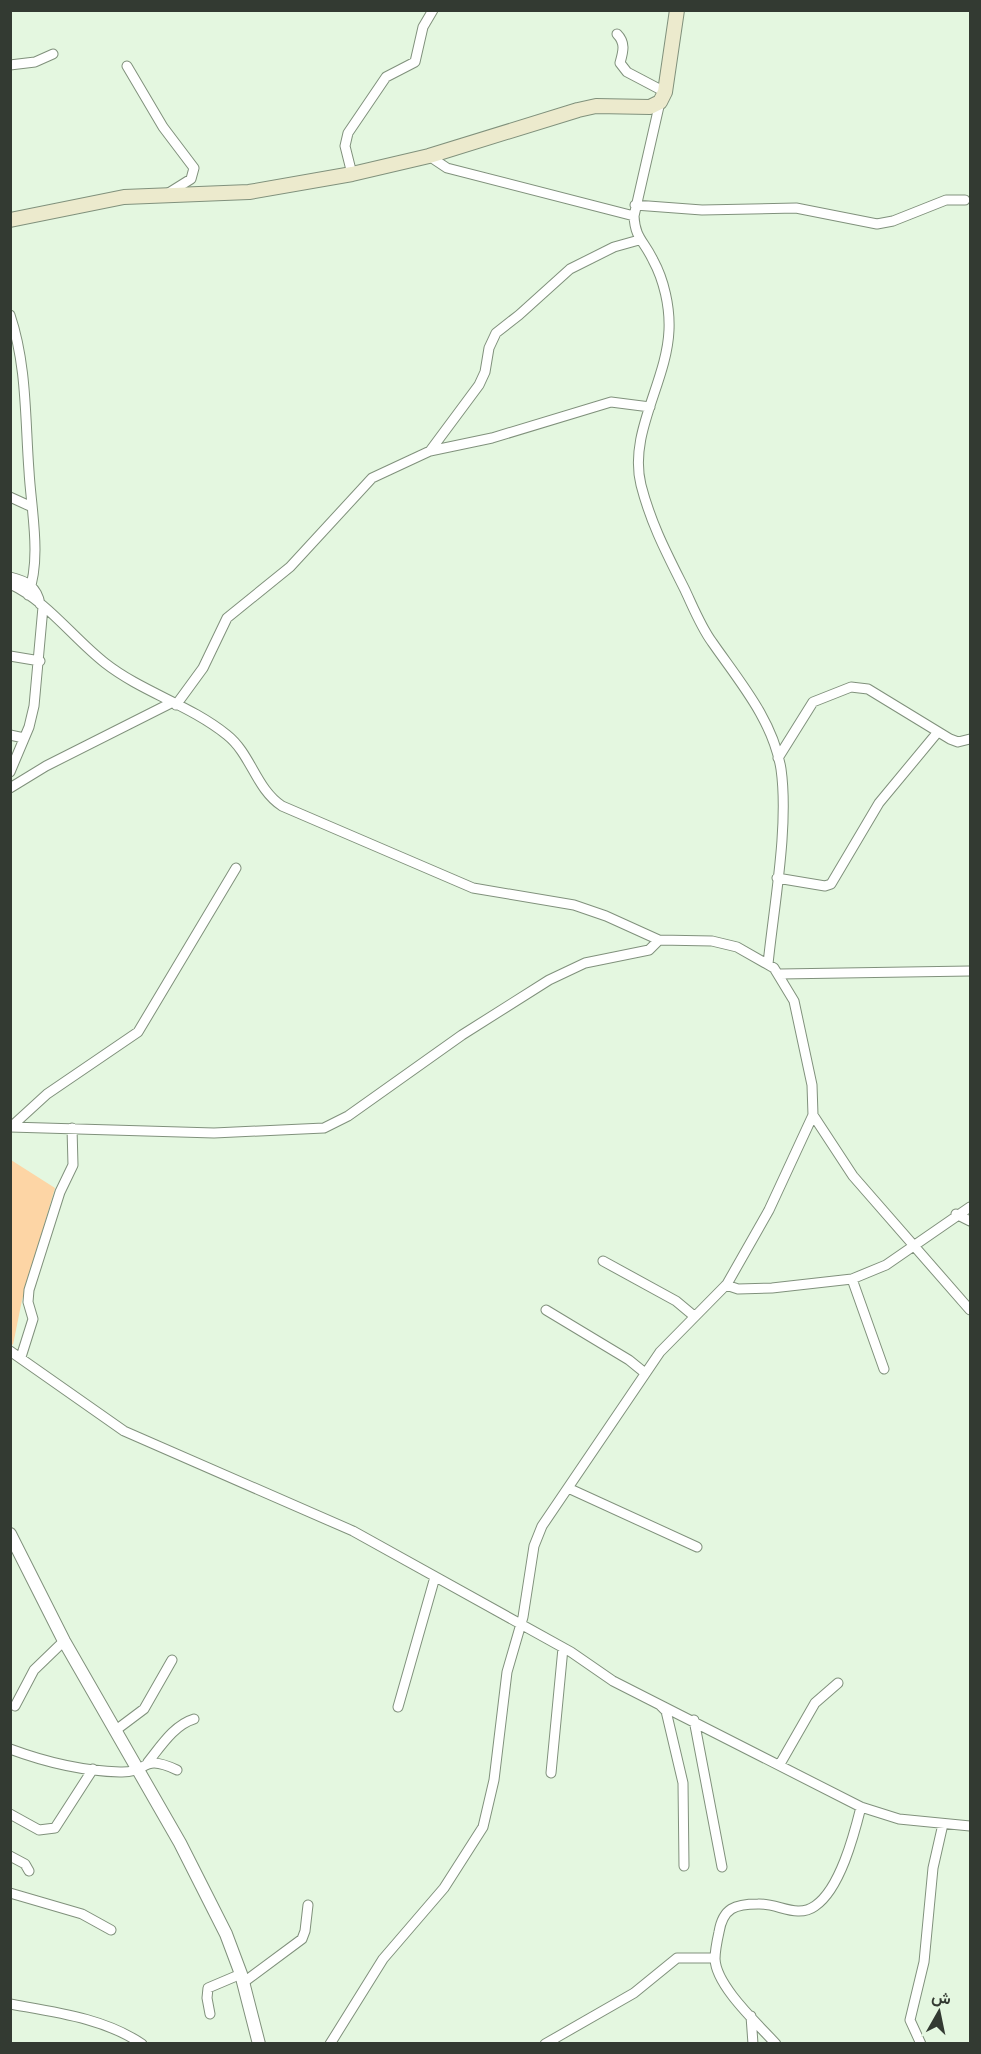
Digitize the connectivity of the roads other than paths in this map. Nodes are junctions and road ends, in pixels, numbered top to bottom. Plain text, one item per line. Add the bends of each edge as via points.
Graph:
1 (433, 10) edge
2 (676, 10) edge
3 (617, 34) dead end
4 (53, 54) dead end
5 (10, 65) edge
6 (127, 66) dead end
7 (663, 97) junction
8 (429, 156) junction
9 (352, 174) junction
10 (165, 195) junction
11 (965, 200) dead end
12 (635, 205) junction
13 (634, 216) junction
14 (10, 220) edge
15 (639, 240) junction
16 (11, 317) edge
17 (650, 407) junction
18 (430, 451) junction
19 (10, 497) edge
20 (32, 507) junction
21 (10, 577) edge
22 (10, 584) edge
23 (30, 590) junction
24 (41, 605) junction
25 (10, 656) edge
26 (40, 662) junction
27 (174, 704) junction
28 (937, 733) junction
29 (10, 735) edge
30 (24, 738) junction
31 (970, 739) edge
32 (778, 758) junction
33 (10, 772) edge
34 (10, 788) edge
35 (237, 868) dead end
36 (777, 878) junction
37 (659, 940) junction
38 (768, 964) junction
39 (970, 972) edge
40 (780, 974) junction
41 (813, 1115) junction
42 (11, 1126) edge
43 (72, 1128) junction
44 (970, 1207) edge
45 (956, 1214) junction
46 (970, 1221) edge
47 (913, 1244) junction
48 (603, 1262) dead end
49 (852, 1279) junction
50 (726, 1285) junction
51 (546, 1310) dead end
52 (970, 1310) edge
53 (694, 1316) junction
54 (10, 1351) edge
55 (21, 1357) junction
56 (884, 1369) dead end
57 (645, 1373) junction
58 (568, 1488) junction
59 (10, 1534) edge
60 (697, 1547) dead end
61 (435, 1577) junction
62 (521, 1626) junction
63 (64, 1641) junction
64 (563, 1648) junction
65 (172, 1660) dead end
66 (838, 1683) dead end
67 (657, 1701) junction
68 (15, 1706) dead end
69 (398, 1707) dead end
70 (194, 1719) dead end
71 (694, 1720) junction
72 (116, 1730) junction
73 (10, 1749) edge
74 (780, 1764) junction
75 (143, 1766) junction
76 (93, 1769) junction
77 (177, 1770) dead end
78 (551, 1773) dead end
79 (861, 1807) junction
80 (10, 1814) edge
81 (944, 1824) junction
82 (970, 1826) edge
83 (10, 1856) edge
84 (684, 1866) dead end
85 (722, 1868) dead end
86 (29, 1871) dead end
87 (10, 1893) edge
88 (308, 1905) dead end
89 (111, 1930) dead end
90 (715, 1958) junction
91 (243, 1978) junction
92 (10, 2004) edge
93 (210, 2014) dead end
94 (751, 2016) junction
95 (142, 2043) edge
96 (259, 2043) edge
97 (330, 2043) edge
98 (545, 2043) edge
99 (753, 2043) edge
100 (776, 2043) edge
101 (921, 2043) edge

1 - 9 street via 423,27 415,62 386,77 348,133 345,146
2 - 7 main road
3 - 7 street via 624,47 620,63
4 - 5 street via 34,62
6 - 10 street via 163,127 194,168 191,179
7 - 8 main road via 650,107 596,106
7 - 12 street
8 - 9 main road
8 - 13 street via 447,168
9 - 10 main road via 249,192
10 - 14 main road via 88,202
11 - 12 street via 946,200 877,224 796,208 702,210
12 - 13 street
13 - 15 street
15 - 17 street via 655,263 669,310 663,363
15 - 18 street via 570,269 496,333 479,385
16 - 20 street via 24,377
17 - 18 street via 611,402 492,438
17 - 32 street via 638,472 655,531 710,641 748,692
18 - 27 street via 372,478 290,567 226,618 204,668
19 - 20 street
20 - 23 street
21 - 23 street
22 - 23 street
23 - 24 street via 38,593
24 - 26 street
24 - 27 street via 106,664
25 - 26 street
26 - 30 street via 34,706
27 - 34 street via 46,766
27 - 37 street via 238,746 271,798 282,806 451,880 488,891 574,905
28 - 31 street via 958,742
28 - 32 street via 868,689 851,687 813,702
28 - 36 street via 879,803 831,884
29 - 30 street
30 - 33 street
32 - 36 street via 784,810
35 - 42 street via 138,1032 47,1094
36 - 38 street
37 - 38 street via 723,944 750,952
37 - 43 street via 649,950 585,963 539,985 377,1097 324,1128 214,1133
38 - 40 street
39 - 40 street
40 - 41 street via 800,1023 812,1086
41 - 47 street via 853,1176
41 - 50 street via 765,1220
42 - 43 street
43 - 55 street via 73,1165 60,1192 29,1290 33,1319
44 - 45 street
45 - 46 street
45 - 47 street
47 - 49 street via 886,1265
47 - 52 street
48 - 53 street via 675,1301
49 - 50 street via 761,1289
49 - 56 street
50 - 53 street
51 - 57 street
53 - 57 street
54 - 55 street
55 - 61 street via 124,1431 353,1531
57 - 58 street
58 - 60 street
58 - 62 street via 537,1535
59 - 63 street
61 - 62 street
61 - 69 street
62 - 64 street
62 - 97 street via 507,1672 491,1797 483,1827 444,1888 383,1959
63 - 68 street via 34,1670
63 - 72 street
64 - 67 street via 613,1681
64 - 78 street
65 - 72 street via 144,1709
66 - 74 street via 815,1703
67 - 71 street
67 - 84 street via 666,1711 683,1783
70 - 75 street via 178,1728
71 - 74 street
71 - 85 street
72 - 75 street
73 - 76 street
74 - 79 street
75 - 76 street via 122,1772
75 - 77 street via 160,1762
75 - 91 street via 226,1934
76 - 80 street via 55,1828 39,1830
79 - 81 street via 899,1819
79 - 90 street via 838,1874 817,1905 801,1912 766,1904 730,1909 723,1916
81 - 82 street
81 - 101 street via 933,1868 924,1962 910,2020
83 - 86 street via 25,1864
87 - 89 street via 82,1914
88 - 91 street via 302,1938
90 - 94 street via 719,1974
90 - 98 street via 677,1958 634,1994
91 - 93 street via 207,1989
91 - 96 street
92 - 95 street via 79,2018
94 - 99 street
94 - 100 street

